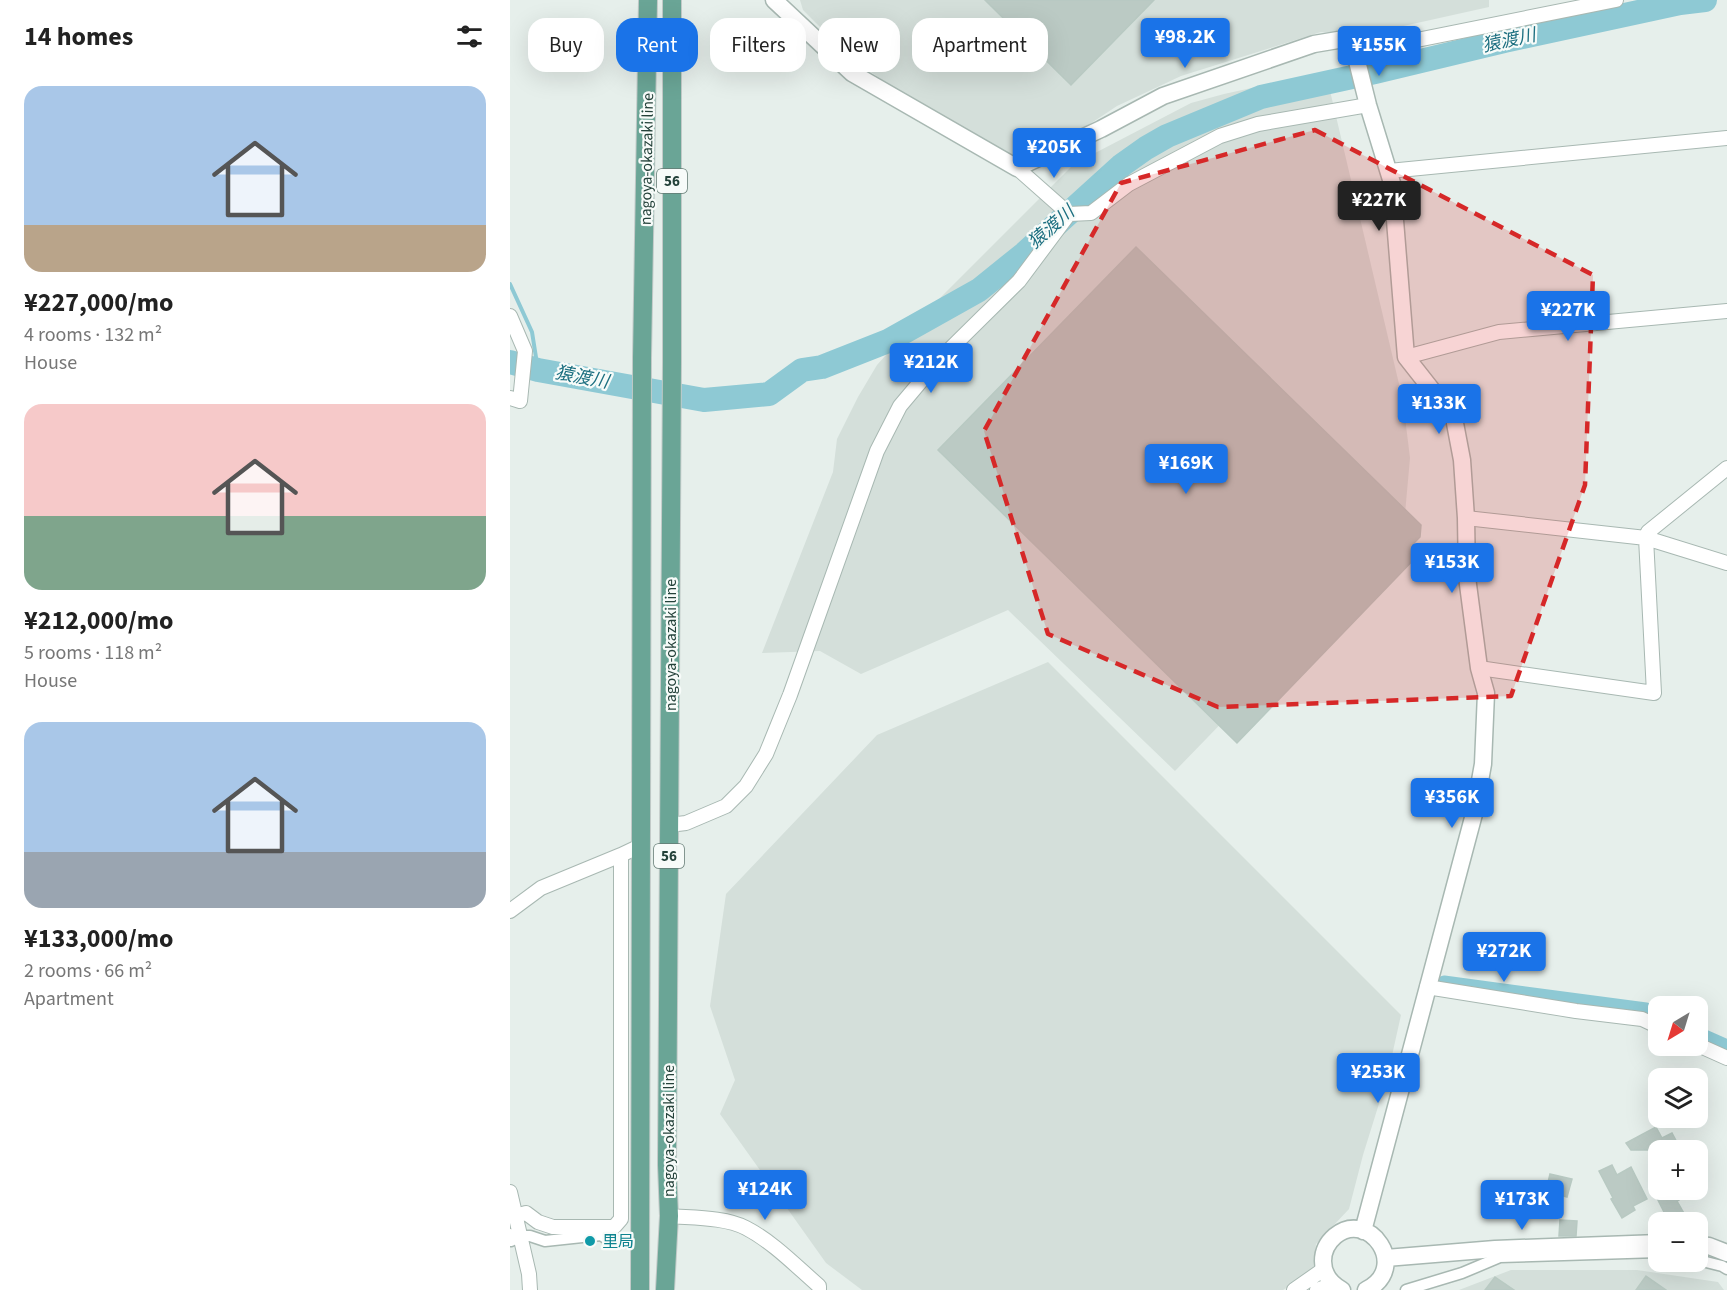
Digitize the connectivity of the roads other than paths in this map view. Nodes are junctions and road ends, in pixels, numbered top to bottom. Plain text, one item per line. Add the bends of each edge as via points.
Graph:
1 (648, 0) edge
2 (672, 0) edge
3 (774, 0) edge
4 (1616, 0) edge
5 (1359, 52) junction
6 (1368, 105) junction
7 (1727, 138) edge
8 (1017, 168) junction
9 (1389, 171) junction
10 (1070, 214) junction
11 (1727, 311) edge
12 (510, 316) edge
13 (1406, 357) junction
14 (516, 396) edge
15 (1727, 468) edge
16 (1466, 518) junction
17 (1646, 538) junction
18 (1727, 563) edge
19 (1479, 668) junction
20 (669, 825) junction
21 (640, 846) junction
22 (621, 855) junction
23 (510, 911) edge
24 (1427, 987) junction
25 (1648, 1022) edge
26 (1708, 1049) edge
27 (1727, 1058) edge
28 (510, 1192) edge
29 (515, 1216) junction
30 (669, 1216) junction
31 (1363, 1230) junction
32 (515, 1235) edge
33 (626, 1242) dead end
34 (1648, 1243) edge
35 (1708, 1246) edge
36 (1648, 1252) edge
37 (1727, 1253) edge
38 (1386, 1258) junction
39 (1708, 1262) edge
40 (1727, 1269) edge
41 (1329, 1283) edge
42 (530, 1290) edge
43 (640, 1290) edge
44 (665, 1290) edge
45 (819, 1290) edge
46 (1294, 1290) edge
47 (1366, 1290) edge
48 (1406, 1290) edge

1 - 21 main road, nagoya-okazaki line / 56
2 - 20 main road, nagoya-okazaki line / 56
3 - 8 street via 852,74
4 - 5 street
5 - 6 street
5 - 8 street via 1344,39 1314,44 1212,78 1163,96
6 - 9 street
6 - 10 street via 1258,124 1220,136 1129,184 1091,213
7 - 9 street
8 - 10 street
9 - 13 street
10 - 20 street via 1019,281 937,362 900,406 877,450 790,695 765,754 746,786 726,806 686,823
11 - 13 street via 1499,332
12 - 14 street via 525,351
13 - 16 street via 1454,418
15 - 17 street via 1648,532
16 - 17 street
16 - 19 street via 1467,578
17 - 18 street
17 - 19 street via 1654,693
19 - 24 street via 1486,693 1483,764 1474,814
20 - 30 main road, nagoya-okazaki line / 56
21 - 22 street
21 - 43 main road, nagoya-okazaki line / 56
22 - 23 street via 541,888
22 - 29 street via 621,1219 614,1227 554,1227 526,1213
24 - 25 street
24 - 31 street
26 - 27 street
28 - 29 street
29 - 32 street
30 - 44 main road, nagoya-okazaki line / 56
30 - 45 street via 745,1227 770,1244
31 - 38 street via 1379,1241
31 - 41 street via 1346,1230 1332,1238 1324,1252
32 - 33 street via 545,1241 601,1235 610,1241
32 - 42 street via 529,1274
34 - 38 street
35 - 37 street
36 - 48 street via 1500,1257
38 - 47 street via 1380,1280
39 - 40 street
41 - 46 street

